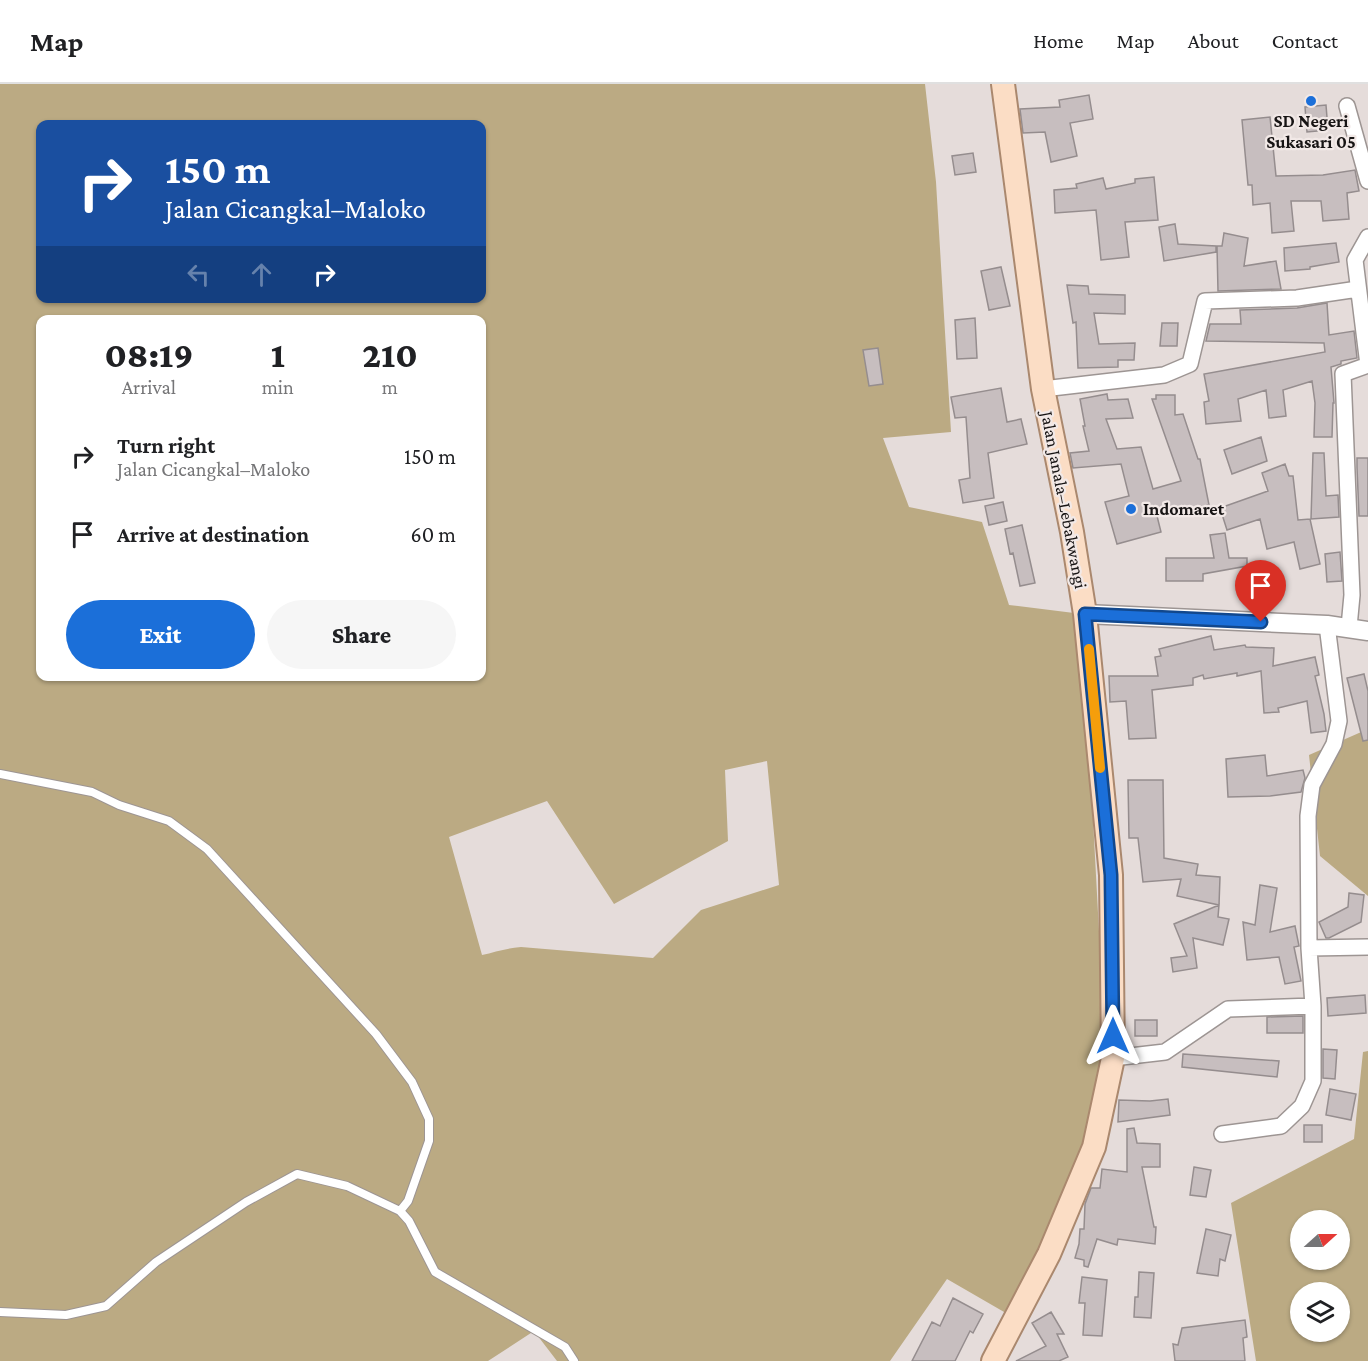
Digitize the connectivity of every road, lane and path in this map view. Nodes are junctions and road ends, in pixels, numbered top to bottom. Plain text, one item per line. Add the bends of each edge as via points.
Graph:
1 (1003, 84) edge
2 (1347, 106) dead end
3 (1368, 181) edge
4 (1368, 237) edge
5 (1358, 289) junction
6 (1043, 389) junction
7 (1085, 614) junction
8 (1327, 625) junction
9 (1349, 627) junction
10 (1368, 631) edge
11 (0, 774) edge
12 (1368, 947) edge
13 (1309, 948) junction
14 (1313, 1006) junction
15 (1113, 1058) junction
16 (1222, 1134) dead end
17 (400, 1211) junction
18 (0, 1312) edge
19 (574, 1361) edge
20 (993, 1361) edge

1 - 6 main road, Jalan Janala–Lebakwangi
2 - 3 street
4 - 5 street via 1354,260
5 - 6 street via 1297,298 1205,301 1190,364 1164,375
5 - 9 street via 1368,365 1343,374 1352,595
6 - 7 main road, Jalan Janala–Lebakwangi
7 - 8 street
7 - 15 main road, Jalan Janala–Lebakwangi via 1111,875
8 - 9 street
8 - 13 street via 1339,721 1334,744 1312,785 1308,816
9 - 10 street
11 - 17 lane via 92,792 169,821 207,849 231,875 376,1034 412,1082 429,1119 429,1141 408,1202
12 - 13 street
13 - 14 street
14 - 15 street via 1228,1009 1165,1052
14 - 16 street via 1313,1081 1302,1106 1281,1125
15 - 20 main road, Jalan Janala–Lebakwangi via 1094,1147 1049,1254
17 - 18 lane via 347,1186 297,1174 246,1202 156,1262 106,1306 66,1315
17 - 19 lane via 435,1272 565,1347

